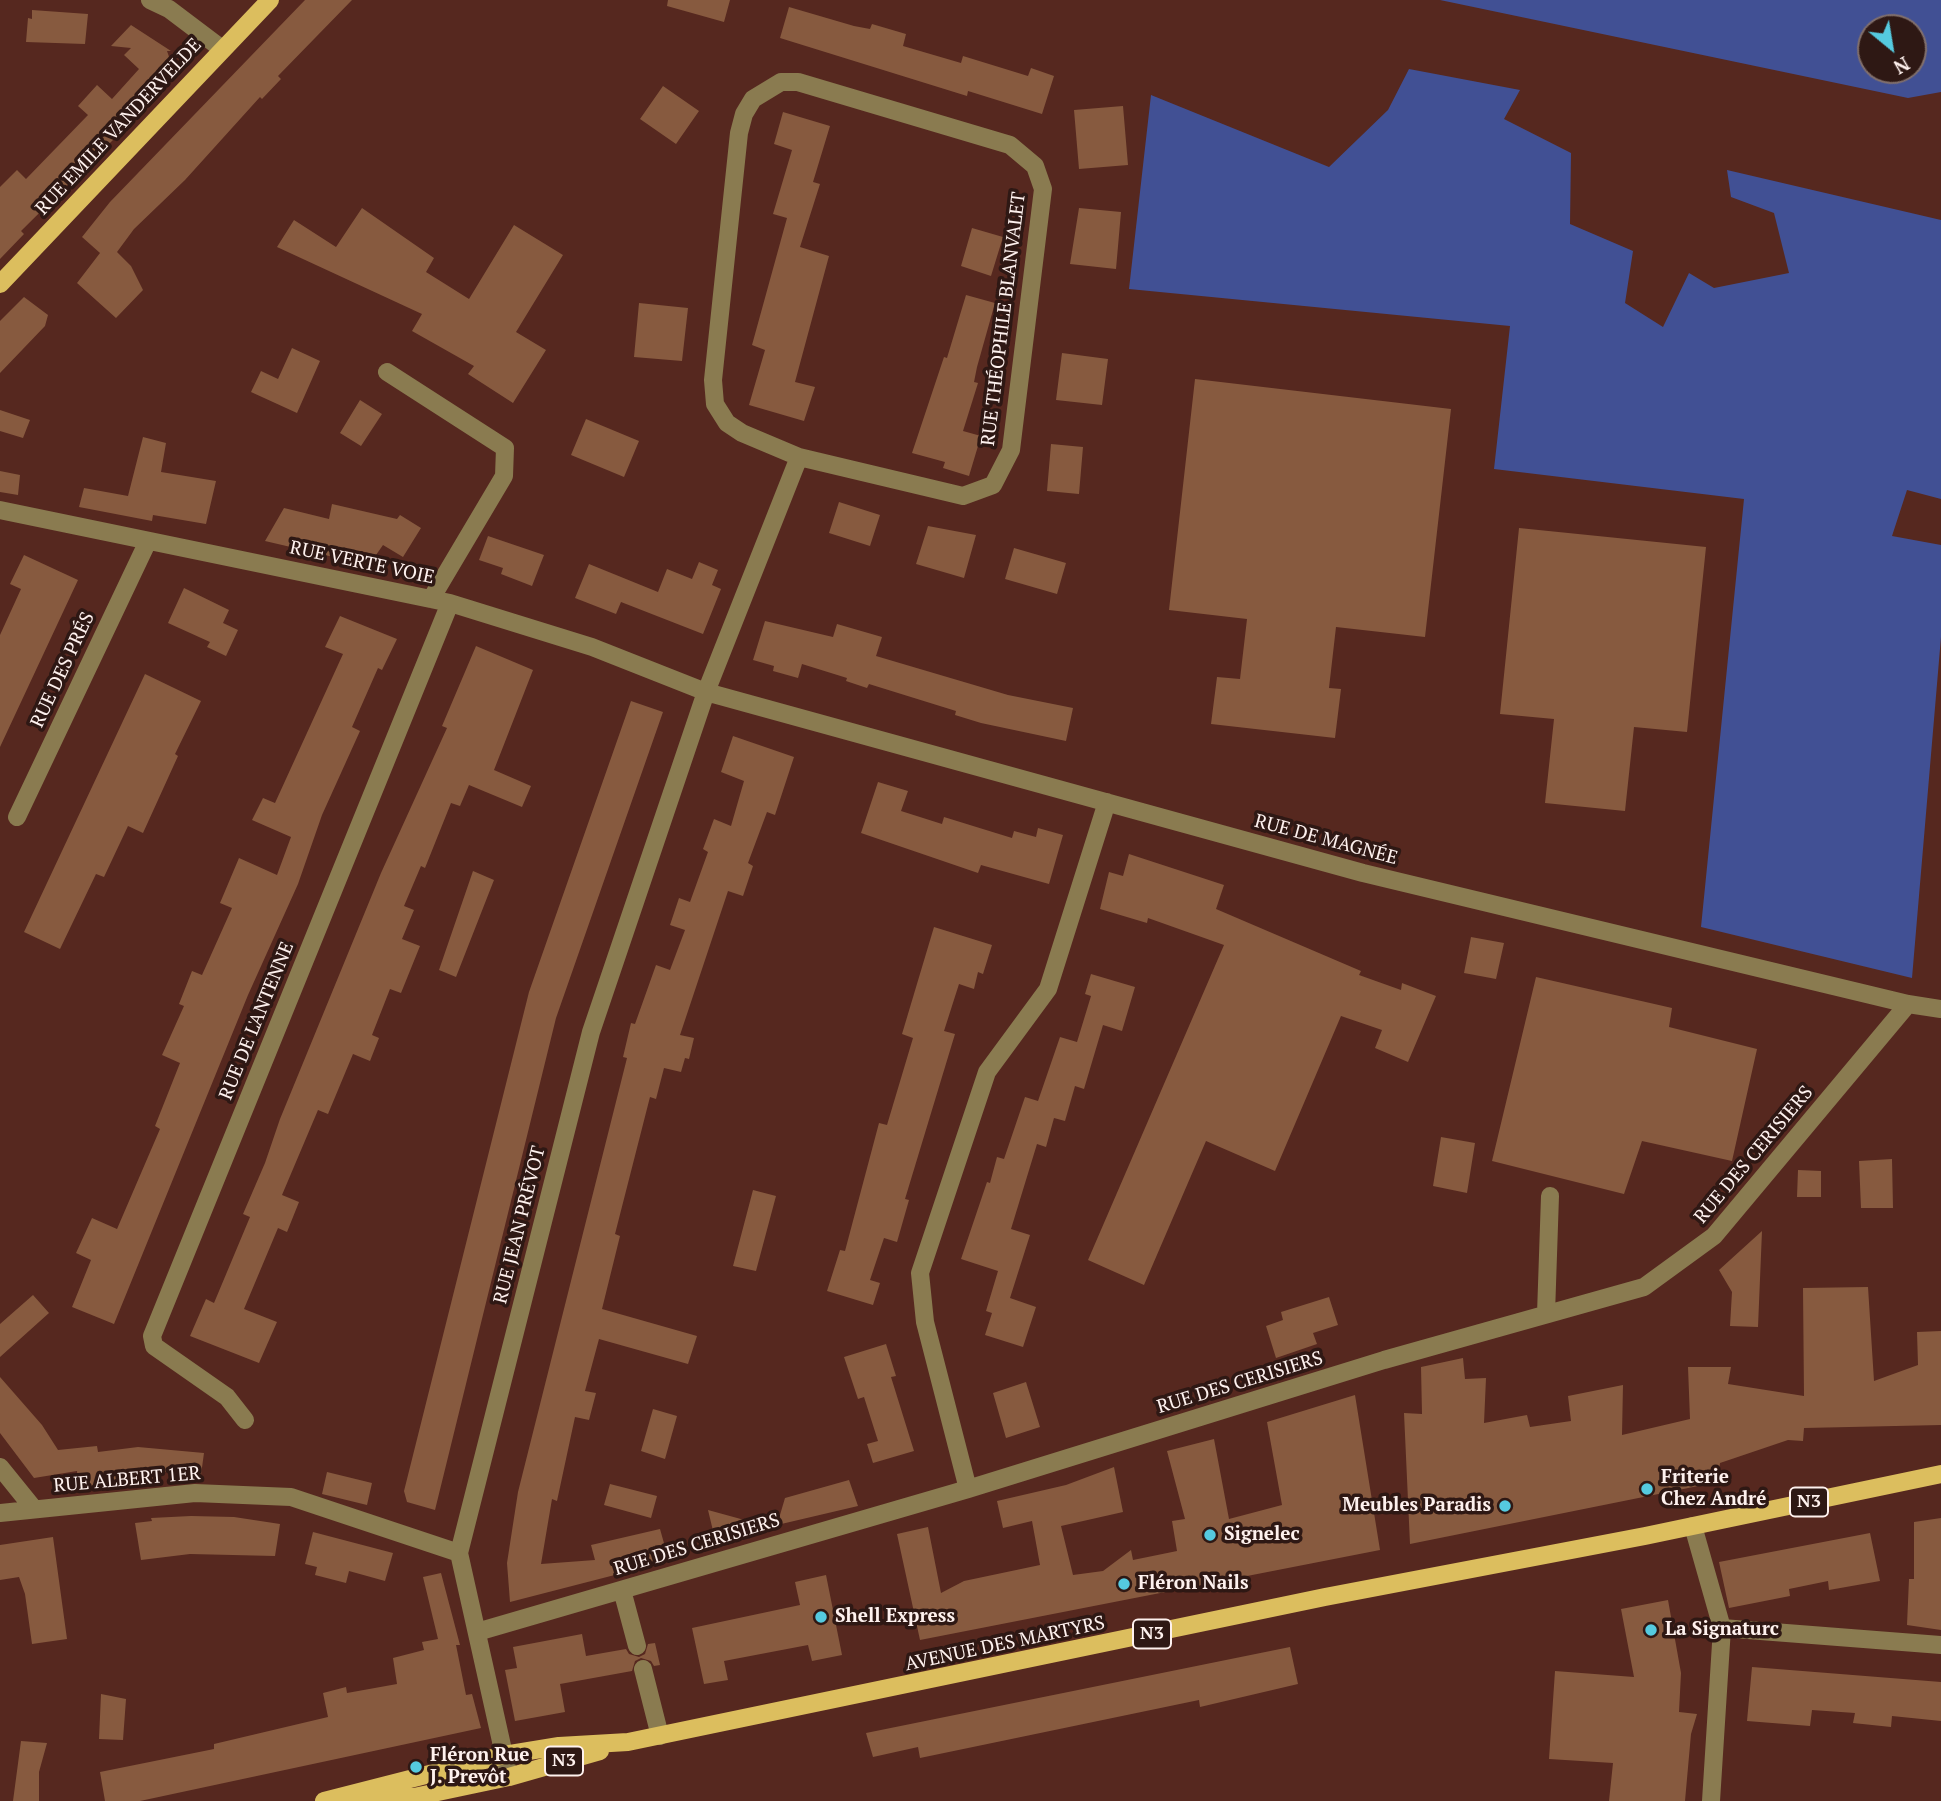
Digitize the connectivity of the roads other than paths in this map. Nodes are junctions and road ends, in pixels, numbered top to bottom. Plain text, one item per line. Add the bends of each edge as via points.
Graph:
1 (150, 0) edge
2 (270, 0) edge
3 (222, 49) junction
4 (0, 284) edge
5 (387, 372) dead end
6 (799, 457) junction
7 (0, 510) edge
8 (148, 541) junction
9 (431, 599) junction
10 (450, 603) junction
11 (706, 692) junction
12 (1107, 802) junction
13 (17, 817) dead end
14 (1908, 1004) junction
15 (1941, 1009) edge
16 (1550, 1196) dead end
17 (1546, 1314) junction
18 (245, 1420) dead end
19 (0, 1467) edge
20 (1941, 1474) edge
21 (968, 1489) junction
22 (34, 1509) junction
23 (0, 1513) edge
24 (1684, 1528) junction
25 (459, 1553) junction
26 (622, 1590) junction
27 (1722, 1628) junction
28 (477, 1632) junction
29 (1941, 1645) edge
30 (637, 1646) dead end
31 (643, 1669) dead end
32 (660, 1736) junction
33 (624, 1744) junction
34 (504, 1755) junction
35 (509, 1777) junction
36 (343, 1797) junction
37 (324, 1801) edge
38 (1712, 1801) edge

1 - 3 street
2 - 3 main road, RUE EMILE VANDERVELDE
3 - 4 main road, RUE EMILE VANDERVELDE
5 - 9 street via 505,448 504,476
6 - 6 street, RUE THÉOPHILE BLANVALET via 963,496 993,485 1011,450 1043,189 1035,166 1010,145 798,82 781,82 753,99 739,133 713,380 715,404 727,423 742,433
6 - 11 street
7 - 8 street, RUE VERTE VOIE
8 - 9 street, RUE VERTE VOIE
8 - 13 street, RUE DES PRÉS
9 - 10 street, RUE VERTE VOIE
10 - 11 street, RUE VERTE VOIE via 592,647
10 - 18 street, RUE DE L'ANTENNE via 152,1336 154,1346 227,1397
11 - 12 street, RUE DE MAGNÉE
11 - 25 street, RUE JEAN PRÉVOT via 591,1032
12 - 14 street, RUE DE MAGNÉE via 1363,873
12 - 21 street via 1048,989 987,1072 920,1273 925,1322
14 - 15 street, RUE DE MAGNÉE
14 - 17 street, RUE DES CERISIERS via 1714,1236 1644,1287
16 - 17 street
17 - 21 street, RUE DES CERISIERS
19 - 22 street
20 - 24 main road, N3
21 - 26 street, RUE DES CERISIERS
22 - 23 street, RUE ALBERT 1ER
22 - 25 street, RUE ALBERT 1ER via 195,1493 291,1497
24 - 27 street
24 - 32 main road, AVENUE DES MARTYRS / N3 via 1325,1597
25 - 28 street, RUE JEAN PRÉVOT
26 - 28 street, RUE DES CERISIERS
26 - 30 street
27 - 29 street
27 - 38 street
28 - 34 street, RUE JEAN PRÉVOT
31 - 32 street
32 - 33 main road, AVENUE DES MARTYRS / N3
33 - 34 main road, AVENUE DES MARTYRS / N3 via 559,1745
33 - 35 main road, AVENUE DES MARTYRS / N3
34 - 35 street, RUE JEAN PRÉVOT
34 - 36 main road, AVENUE DES MARTYRS / N3
35 - 36 main road, AVENUE DES MARTYRS / N3 via 414,1797
36 - 37 main road, AVENUE DES MARTYRS / N3

